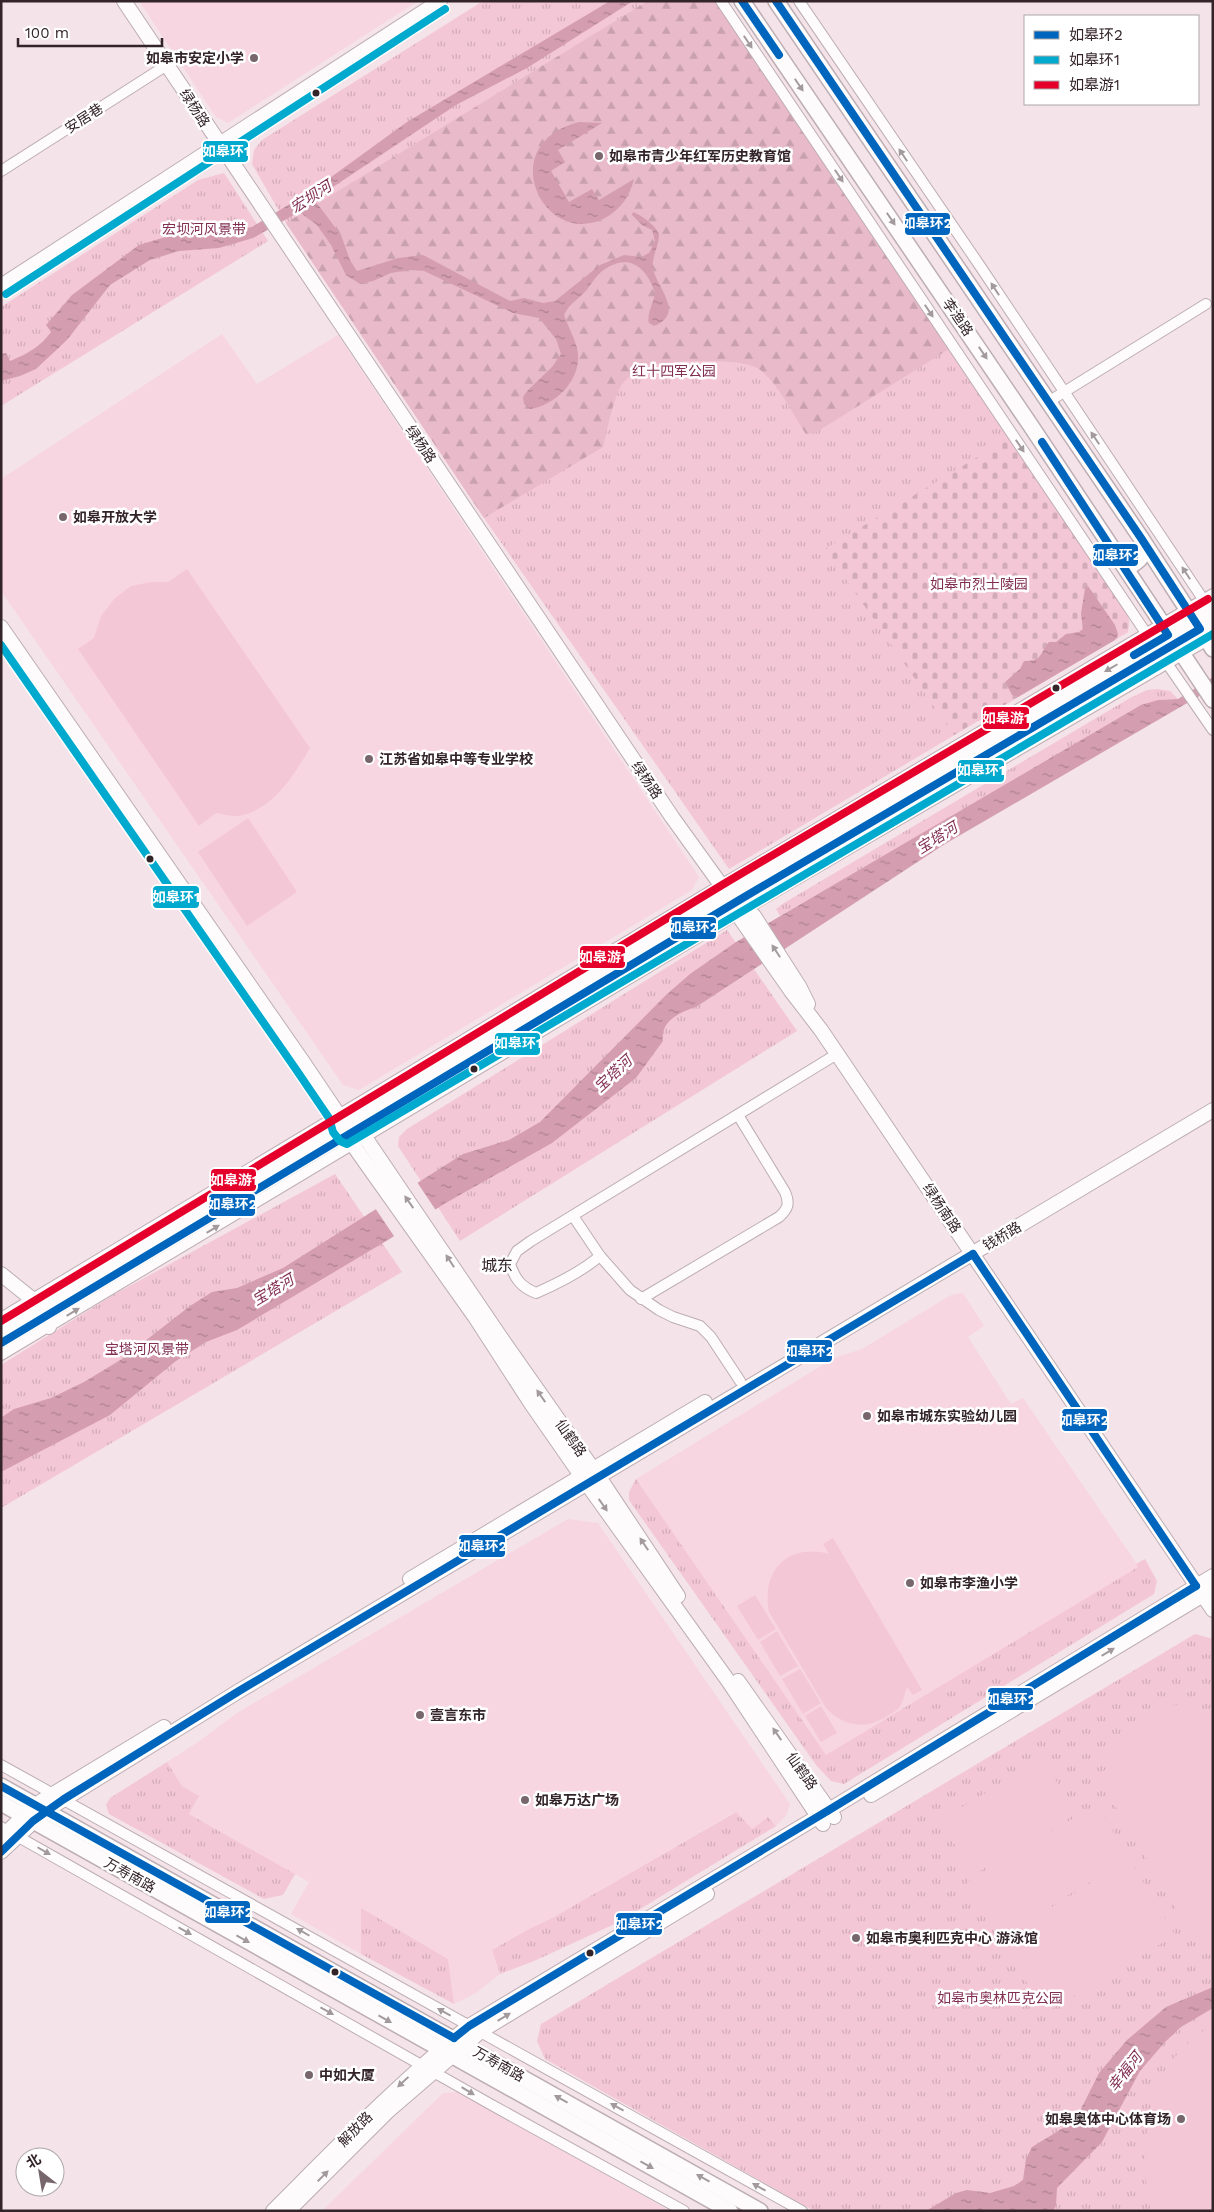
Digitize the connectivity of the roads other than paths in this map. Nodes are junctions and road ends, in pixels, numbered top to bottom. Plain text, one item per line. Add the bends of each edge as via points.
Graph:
1 (124, 1) edge
2 (440, 1) edge
3 (721, 1) edge
4 (742, 1) edge
5 (776, 1) edge
6 (799, 1) edge
7 (167, 65) junction
8 (219, 144) junction
9 (1, 171) edge
10 (1, 286) edge
11 (1206, 304) dead end
12 (1064, 393) junction
13 (1048, 402) junction
14 (1141, 538) junction
15 (1114, 553) junction
16 (1213, 594) edge
17 (1206, 622) edge
18 (1, 627) edge
19 (1172, 640) junction
20 (1157, 649) junction
21 (1211, 698) edge
22 (1213, 730) edge
23 (737, 904) junction
24 (837, 1054) junction
25 (1213, 1101) edge
26 (1213, 1110) edge
27 (738, 1115) junction
28 (351, 1129) junction
29 (573, 1216) junction
30 (970, 1250) junction
31 (600, 1256) junction
32 (1, 1274) edge
33 (642, 1299) junction
34 (41, 1314) junction
35 (1, 1318) edge
36 (1, 1333) edge
37 (1, 1343) edge
38 (1, 1355) edge
39 (740, 1382) junction
40 (589, 1476) junction
41 (1213, 1576) edge
42 (1204, 1590) edge
43 (1213, 1610) edge
44 (1, 1765) edge
45 (1, 1786) edge
46 (59, 1797) junction
47 (1, 1803) edge
48 (40, 1808) junction
49 (826, 1817) junction
50 (28, 1818) junction
51 (7, 1833) edge
52 (1, 1852) edge
53 (475, 2028) junction
54 (459, 2042) junction
55 (445, 2053) junction
56 (427, 2068) junction
57 (273, 2211) edge
58 (288, 2211) edge
59 (684, 2211) edge
60 (730, 2211) edge
61 (760, 2211) edge
62 (802, 2211) edge

1 - 7 street, 绿杨路
2 - 8 street
3 -> 20 street
4 -> 15 main road, 李渔路 via 978,346
5 - 13 main road, 李渔路
12 -> 6 street
7 - 8 street, 绿杨路
7 - 9 street, 安居巷
8 - 10 street
8 - 23 street, 绿杨路 via 672,817
11 - 12 street
12 - 13 street
17 -> 12 street
13 - 14 main road, 李渔路
14 - 15 main road via 1144,554 1132,565
14 - 17 main road, 李渔路
15 - 19 main road, 李渔路
16 - 17 street
17 - 19 main road
17 - 19 street
18 - 28 street, 仙鹤路
19 - 20 main road
19 - 20 street
19 - 21 main road, 李渔路
20 - 22 street
20 - 23 main road
20 - 23 street
23 - 24 street, 绿杨南路
23 - 28 main road
23 - 28 street
24 - 27 street
24 - 30 street, 绿杨南路
25 - 30 street, 钱桥路
26 - 30 street, 钱桥路
27 - 29 street
27 - 33 street via 785,1192 789,1202 787,1210
28 - 34 main road
28 - 34 street
28 - 40 street, 仙鹤路 via 431,1245 499,1335
29 - 31 street
29 - 31 street via 517,1251 510,1264 514,1277 524,1288 536,1292 553,1286
30 - 39 street, 钱桥路
30 - 40 street, 钱桥路
30 - 42 street, 绿杨南路
31 - 33 street
32 - 34 street
33 - 39 street via 673,1317 700,1326 711,1336
34 - 35 street
34 - 36 main road
34 - 37 main road
34 - 38 street
39 - 40 street, 钱桥路
40 - 46 street, 钱桥路
40 - 49 street, 仙鹤路 via 681,1601
41 - 42 street, 解放路
42 - 43 street, 绿杨南路
42 - 49 street, 解放路
44 - 46 street
45 - 48 main road, 万寿南路
46 - 48 street, 钱桥路
53 -> 46 street
47 - 50 main road, 万寿南路
48 - 50 street, 钱桥路
48 - 54 main road, 万寿南路
49 - 53 street, 解放路
50 - 51 street, 钱桥路
50 -> 55 main road, 万寿南路
51 - 52 street, 钱桥路
51 -> 56 street
53 - 54 street, 解放路
62 -> 53 street
54 - 55 street, 解放路
61 -> 54 main road, 万寿南路
55 - 56 street, 解放路
55 -> 60 main road, 万寿南路
56 -> 57 street, 解放路
58 -> 56 street, 解放路
56 -> 59 street

